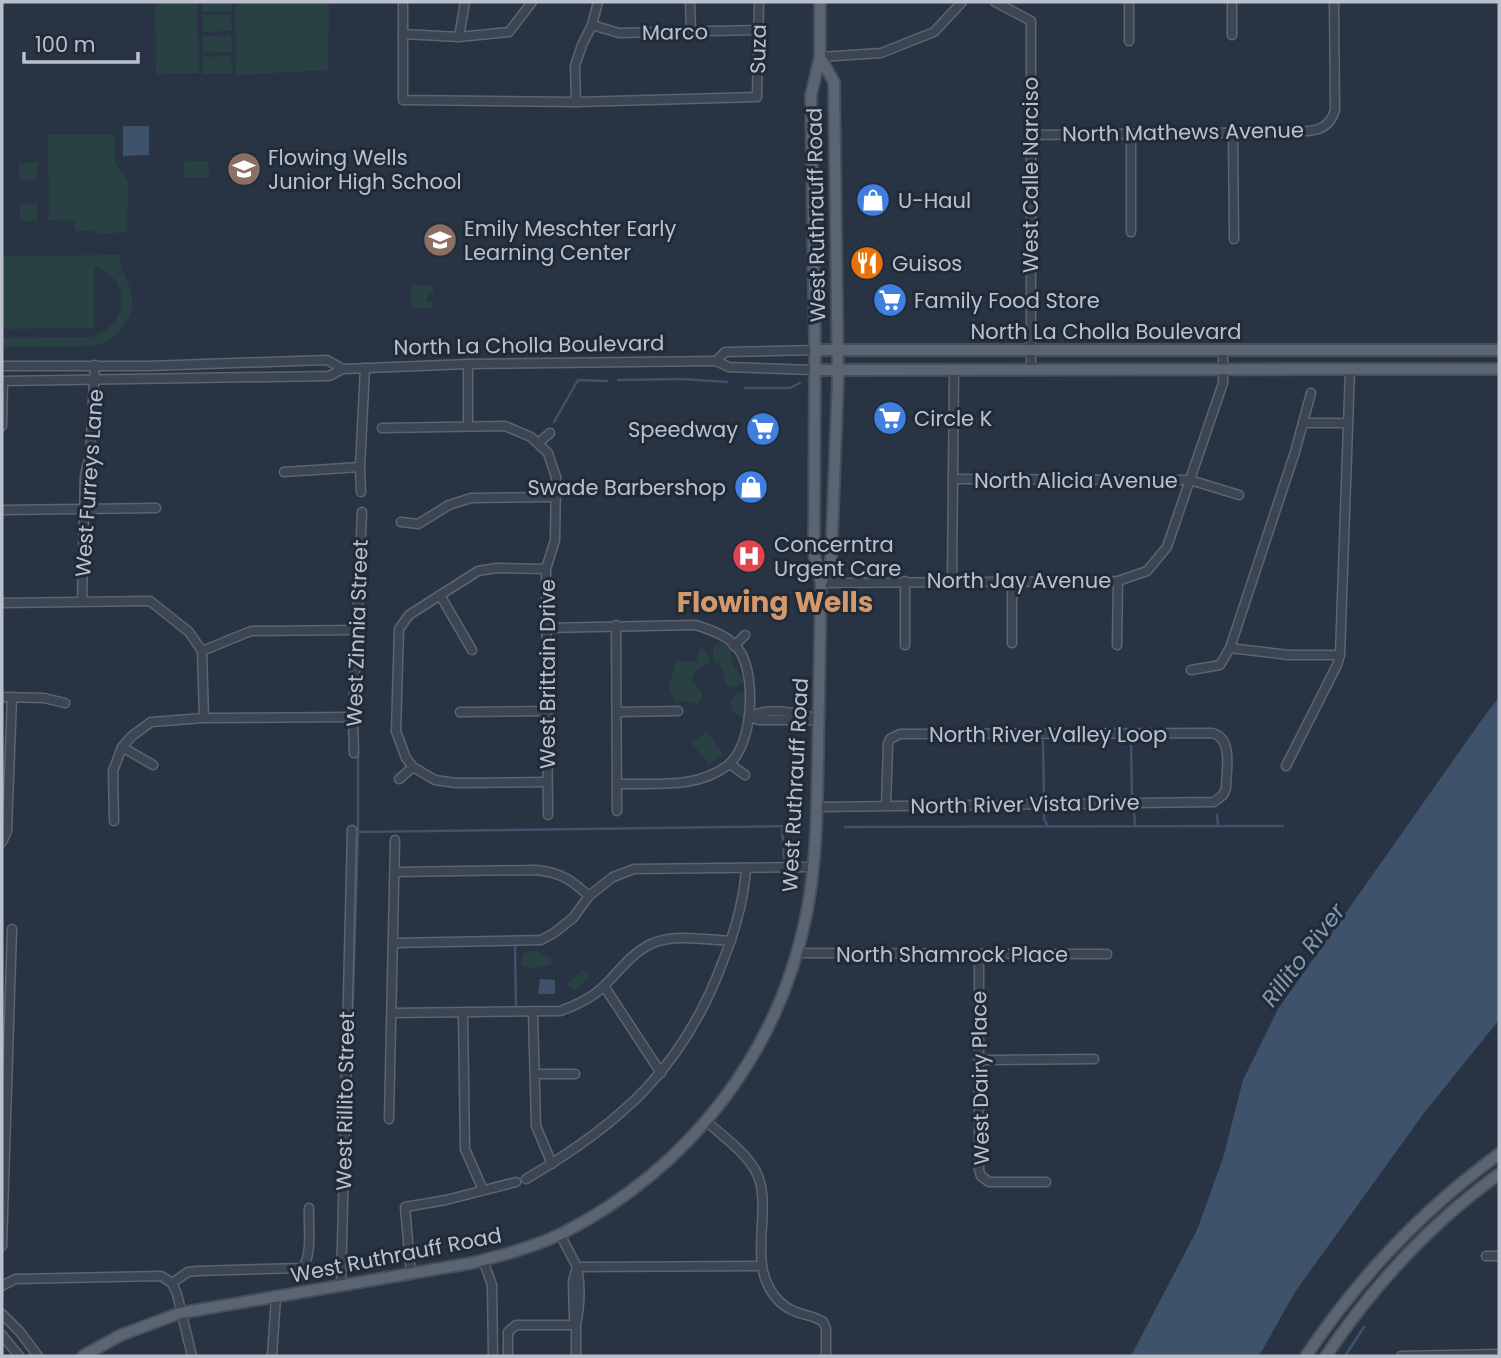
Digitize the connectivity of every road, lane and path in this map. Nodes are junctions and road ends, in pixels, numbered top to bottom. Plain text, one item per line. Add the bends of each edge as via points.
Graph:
1 (402, 2) edge
2 (465, 2) edge
3 (532, 2) edge
4 (598, 2) edge
5 (690, 2) edge
6 (759, 2) edge
7 (820, 2) edge
8 (962, 2) edge
9 (995, 2) edge
10 (1129, 2) edge
11 (1232, 2) edge
12 (1334, 2) edge
13 (592, 25) junction
14 (759, 30) junction
15 (691, 32) junction
16 (402, 34) junction
17 (1232, 34) dead end
18 (459, 37) junction
19 (1129, 41) dead end
20 (820, 57) junction
21 (576, 102) junction
22 (1233, 132) junction
23 (1131, 133) junction
24 (1030, 135) junction
25 (1131, 232) dead end
26 (1234, 239) dead end
27 (815, 350) junction
28 (838, 350) junction
29 (1031, 350) junction
30 (1499, 350) edge
31 (1223, 351) junction
32 (716, 361) junction
33 (468, 363) junction
34 (95, 365) junction
35 (2, 366) edge
36 (365, 368) junction
37 (343, 369) junction
38 (1223, 369) junction
39 (1350, 369) junction
40 (1499, 369) edge
41 (815, 370) junction
42 (838, 370) junction
43 (954, 370) junction
44 (1031, 370) junction
45 (95, 380) junction
46 (3, 381) edge
47 (1311, 393) dead end
48 (1304, 423) junction
49 (1347, 423) junction
50 (468, 425) junction
51 (2, 426) edge
52 (382, 428) dead end
53 (550, 433) dead end
54 (538, 443) junction
55 (360, 467) junction
56 (284, 472) dead end
57 (953, 479) junction
58 (1190, 481) junction
59 (361, 492) dead end
60 (1239, 495) dead end
61 (555, 497) junction
62 (84, 509) junction
63 (156, 509) dead end
64 (2, 510) edge
65 (362, 512) dead end
66 (401, 522) dead end
67 (546, 569) junction
68 (905, 581) junction
69 (952, 581) junction
70 (1118, 581) junction
71 (1012, 582) junction
72 (821, 583) junction
73 (440, 595) junction
74 (82, 601) junction
75 (2, 603) edge
76 (616, 625) junction
77 (545, 628) junction
78 (358, 630) junction
79 (745, 635) dead end
80 (1012, 643) dead end
81 (905, 645) dead end
82 (1117, 645) dead end
83 (734, 646) junction
84 (1230, 648) junction
85 (472, 650) dead end
86 (202, 651) junction
87 (1340, 655) junction
88 (1191, 670) dead end
89 (2, 697) edge
90 (12, 697) junction
91 (65, 703) dead end
92 (546, 711) junction
93 (678, 711) dead end
94 (460, 712) dead end
95 (617, 712) junction
96 (353, 717) junction
97 (749, 717) junction
98 (204, 718) junction
99 (819, 719) junction
100 (122, 747) junction
101 (354, 753) dead end
102 (730, 764) junction
103 (153, 765) dead end
104 (413, 766) junction
105 (1286, 766) dead end
106 (745, 775) dead end
107 (399, 779) dead end
108 (6, 781) edge
109 (547, 782) junction
110 (619, 784) junction
111 (1226, 788) joint
112 (887, 806) junction
113 (817, 807) junction
114 (617, 811) dead end
115 (548, 815) dead end
116 (114, 821) dead end
117 (352, 830) dead end
118 (395, 839) dead end
119 (2, 842) edge
120 (746, 867) junction
121 (813, 867) junction
122 (395, 872) junction
123 (589, 896) junction
124 (12, 929) dead end
125 (731, 941) junction
126 (393, 943) junction
127 (797, 953) junction
128 (979, 954) junction
129 (1107, 954) dead end
130 (604, 986) junction
131 (392, 1013) junction
132 (533, 1013) junction
133 (463, 1014) junction
134 (1094, 1059) dead end
135 (979, 1060) junction
136 (661, 1073) junction
137 (535, 1074) junction
138 (575, 1074) dead end
139 (389, 1119) dead end
140 (707, 1122) junction
141 (1499, 1154) edge
142 (552, 1164) junction
143 (526, 1179) dead end
144 (1496, 1180) edge
145 (516, 1182) dead end
146 (1046, 1182) dead end
147 (483, 1190) junction
148 (309, 1208) dead end
149 (560, 1234) junction
150 (2, 1246) edge
151 (1486, 1256) dead end
152 (1499, 1256) edge
153 (483, 1260) junction
154 (762, 1266) junction
155 (577, 1267) junction
156 (411, 1275) junction
157 (172, 1283) junction
158 (2, 1286) edge
159 (341, 1286) junction
160 (275, 1297) junction
161 (180, 1313) junction
162 (2, 1314) edge
163 (830, 1315) dead end
164 (823, 1322) junction
165 (576, 1325) junction
166 (2, 1335) edge
167 (1499, 1354) edge
168 (1397, 1355) edge
169 (1461, 1355) edge
170 (19, 1356) edge
171 (38, 1356) edge
172 (83, 1356) edge
173 (192, 1356) edge
174 (272, 1356) edge
175 (493, 1356) edge
176 (508, 1356) edge
177 (576, 1356) edge
178 (826, 1356) edge
179 (1306, 1356) edge
180 (1326, 1356) edge

1 - 16 street
2 - 18 street
3 - 18 street via 509,32
4 - 13 street
5 - 15 street
6 - 14 street, Suza
7 - 20 main road, West Ruthrauff Road
8 - 20 street via 934,32 881,54
9 - 24 street, West Calle Narciso via 1031,21
10 - 19 street
11 - 17 street
12 - 22 street, North Mathews Avenue via 1336,99 1332,119 1317,130
13 - 15 street, Marco via 620,33
13 - 21 street via 575,65
14 - 15 street, Marco
14 - 21 street, Suza via 757,97
16 - 18 street
16 - 21 street via 402,100
20 - 27 main road, West Ruthrauff Road via 811,95
20 - 28 main road, West Ruthrauff Road via 834,82
22 - 23 street, North Mathews Avenue
22 - 26 street
23 - 24 street, North Mathews Avenue
23 - 25 street
24 - 29 street, West Calle Narciso
27 - 28 main road, North La Cholla Boulevard
27 - 32 street, North La Cholla Boulevard via 726,352
27 - 41 main road, West Ruthrauff Road
28 - 29 main road, North La Cholla Boulevard
28 - 42 main road, West Ruthrauff Road
29 - 31 main road, North La Cholla Boulevard
29 - 44 street, West Calle Narciso
30 - 31 main road, North La Cholla Boulevard
31 - 38 street, North Jay Avenue
32 - 33 street, North La Cholla Boulevard
32 - 41 street, North La Cholla Boulevard via 729,367
33 - 36 street, North La Cholla Boulevard
33 - 50 street
34 - 35 street, North La Cholla Boulevard
34 - 37 street, North La Cholla Boulevard via 327,360
34 - 45 street, West Furreys Lane
36 - 37 street, North La Cholla Boulevard
36 - 55 street
37 - 45 street, North La Cholla Boulevard via 329,376
38 - 39 main road, North La Cholla Boulevard
38 - 44 main road, North La Cholla Boulevard
38 - 58 street, North Jay Avenue via 1223,383
39 - 40 main road, North La Cholla Boulevard
39 - 49 street
41 - 42 main road, North La Cholla Boulevard
41 - 72 main road, West Ruthrauff Road via 814,554
42 - 43 main road, North La Cholla Boulevard
42 - 72 main road, West Ruthrauff Road via 831,561
43 - 44 main road, North La Cholla Boulevard
43 - 57 street
45 - 46 street, North La Cholla Boulevard
45 - 62 street, West Furreys Lane
46 - 51 street
47 - 48 street
48 - 49 street
48 - 84 street
49 - 87 street
50 - 52 street
50 - 54 street via 505,425
53 - 54 street
54 - 61 street, West Brittain Drive via 548,453 556,477
55 - 56 street
55 - 59 street
57 - 58 street, North Alicia Avenue
57 - 69 street
58 - 60 street, North Alicia Avenue
58 - 70 street, North Jay Avenue via 1167,547 1147,570
61 - 66 street via 471,498 418,524
61 - 67 street, West Brittain Drive via 555,540
62 - 63 street
62 - 64 street
62 - 74 street, West Furreys Lane
65 - 78 street, West Zinnia Street
67 - 73 street via 478,571
67 - 77 street, West Brittain Drive
68 - 69 street, North Jay Avenue
68 - 72 street, North Jay Avenue
68 - 81 street
69 - 71 street, North Jay Avenue
70 - 71 street, North Jay Avenue
70 - 82 street
71 - 80 street
72 - 99 main road, West Ruthrauff Road
73 - 85 street
73 - 104 street via 409,615 399,629 396,731
74 - 75 street
74 - 86 street via 150,601 190,632
76 - 77 street
76 - 83 street via 696,625 718,632
76 - 95 street
77 - 92 street, West Brittain Drive
78 - 86 street via 251,631
78 - 96 street, West Zinnia Street
79 - 83 street
83 - 97 street via 748,674
84 - 87 street
84 - 88 street via 1220,665
86 - 98 street
87 - 105 street
89 - 90 street
90 - 91 street
90 - 108 street
92 - 94 street
92 - 109 street, West Brittain Drive
93 - 95 street
95 - 110 street
96 - 98 street
96 - 101 street, West Zinnia Street
97 - 99 street via 758,712 796,713
97 - 102 street via 741,748
98 - 100 street via 155,721
99 - 113 main road, West Ruthrauff Road
100 - 103 street
100 - 116 street via 114,771
102 - 106 street
102 - 110 street via 693,782
104 - 107 street
104 - 109 street via 435,780 456,783
108 - 119 street via 7,831
109 - 115 street, West Brittain Drive
110 - 114 street
111 - 112 street, North River Vista Drive via 1224,800 1209,802
111 - 112 street, North River Valley Loop via 1222,734 901,734 891,735 887,748
112 - 113 street, North River Vista Drive
113 - 121 main road, West Ruthrauff Road
117 - 159 street, West Rillito Street
118 - 122 street
120 - 121 street
120 - 123 street via 634,869 613,877
120 - 125 street
121 - 127 main road, West Ruthrauff Road
122 - 123 street via 556,872
122 - 126 street
123 - 126 street via 573,918 541,940
124 - 150 street
125 - 130 street via 670,939 650,944 629,958
125 - 136 street via 694,1028
126 - 131 street
127 - 128 street, North Shamrock Place
127 - 140 main road, West Ruthrauff Road via 781,999 743,1073
128 - 129 street, North Shamrock Place
128 - 135 street, West Dairy Place
130 - 132 street via 560,1012
130 - 136 street
131 - 133 street
131 - 139 street
132 - 133 street
132 - 137 street
133 - 147 street via 465,1149
134 - 135 street
135 - 146 street, West Dairy Place via 981,1176 989,1182
136 - 142 street via 601,1131
137 - 138 street
137 - 142 street via 536,1126
140 - 149 main road, West Ruthrauff Road via 661,1168 613,1205
140 - 154 street via 750,1164 760,1181
141 - 179 main road via 1396,1242
142 - 143 street
144 - 180 main road via 1439,1223 1391,1271
145 - 147 street
147 - 156 street via 405,1207
148 - 157 street via 302,1268 188,1272
149 - 153 main road, West Ruthrauff Road
149 - 155 street
151 - 152 street
153 - 156 main road, West Ruthrauff Road
153 - 175 street via 492,1285
154 - 155 street
154 - 164 street via 780,1302
155 - 165 street via 573,1281
156 - 159 main road, West Ruthrauff Road
157 - 158 street via 161,1276 70,1277 15,1279
157 - 161 street
159 - 160 main road, West Ruthrauff Road
160 - 161 main road, West Ruthrauff Road
160 - 174 street
161 - 172 main road, West Ruthrauff Road via 121,1335
161 - 173 street
162 - 171 street
163 - 164 street
164 - 178 street
165 - 176 street via 516,1325 508,1332
165 - 177 street
166 - 170 street
167 - 169 street
168 - 169 street

